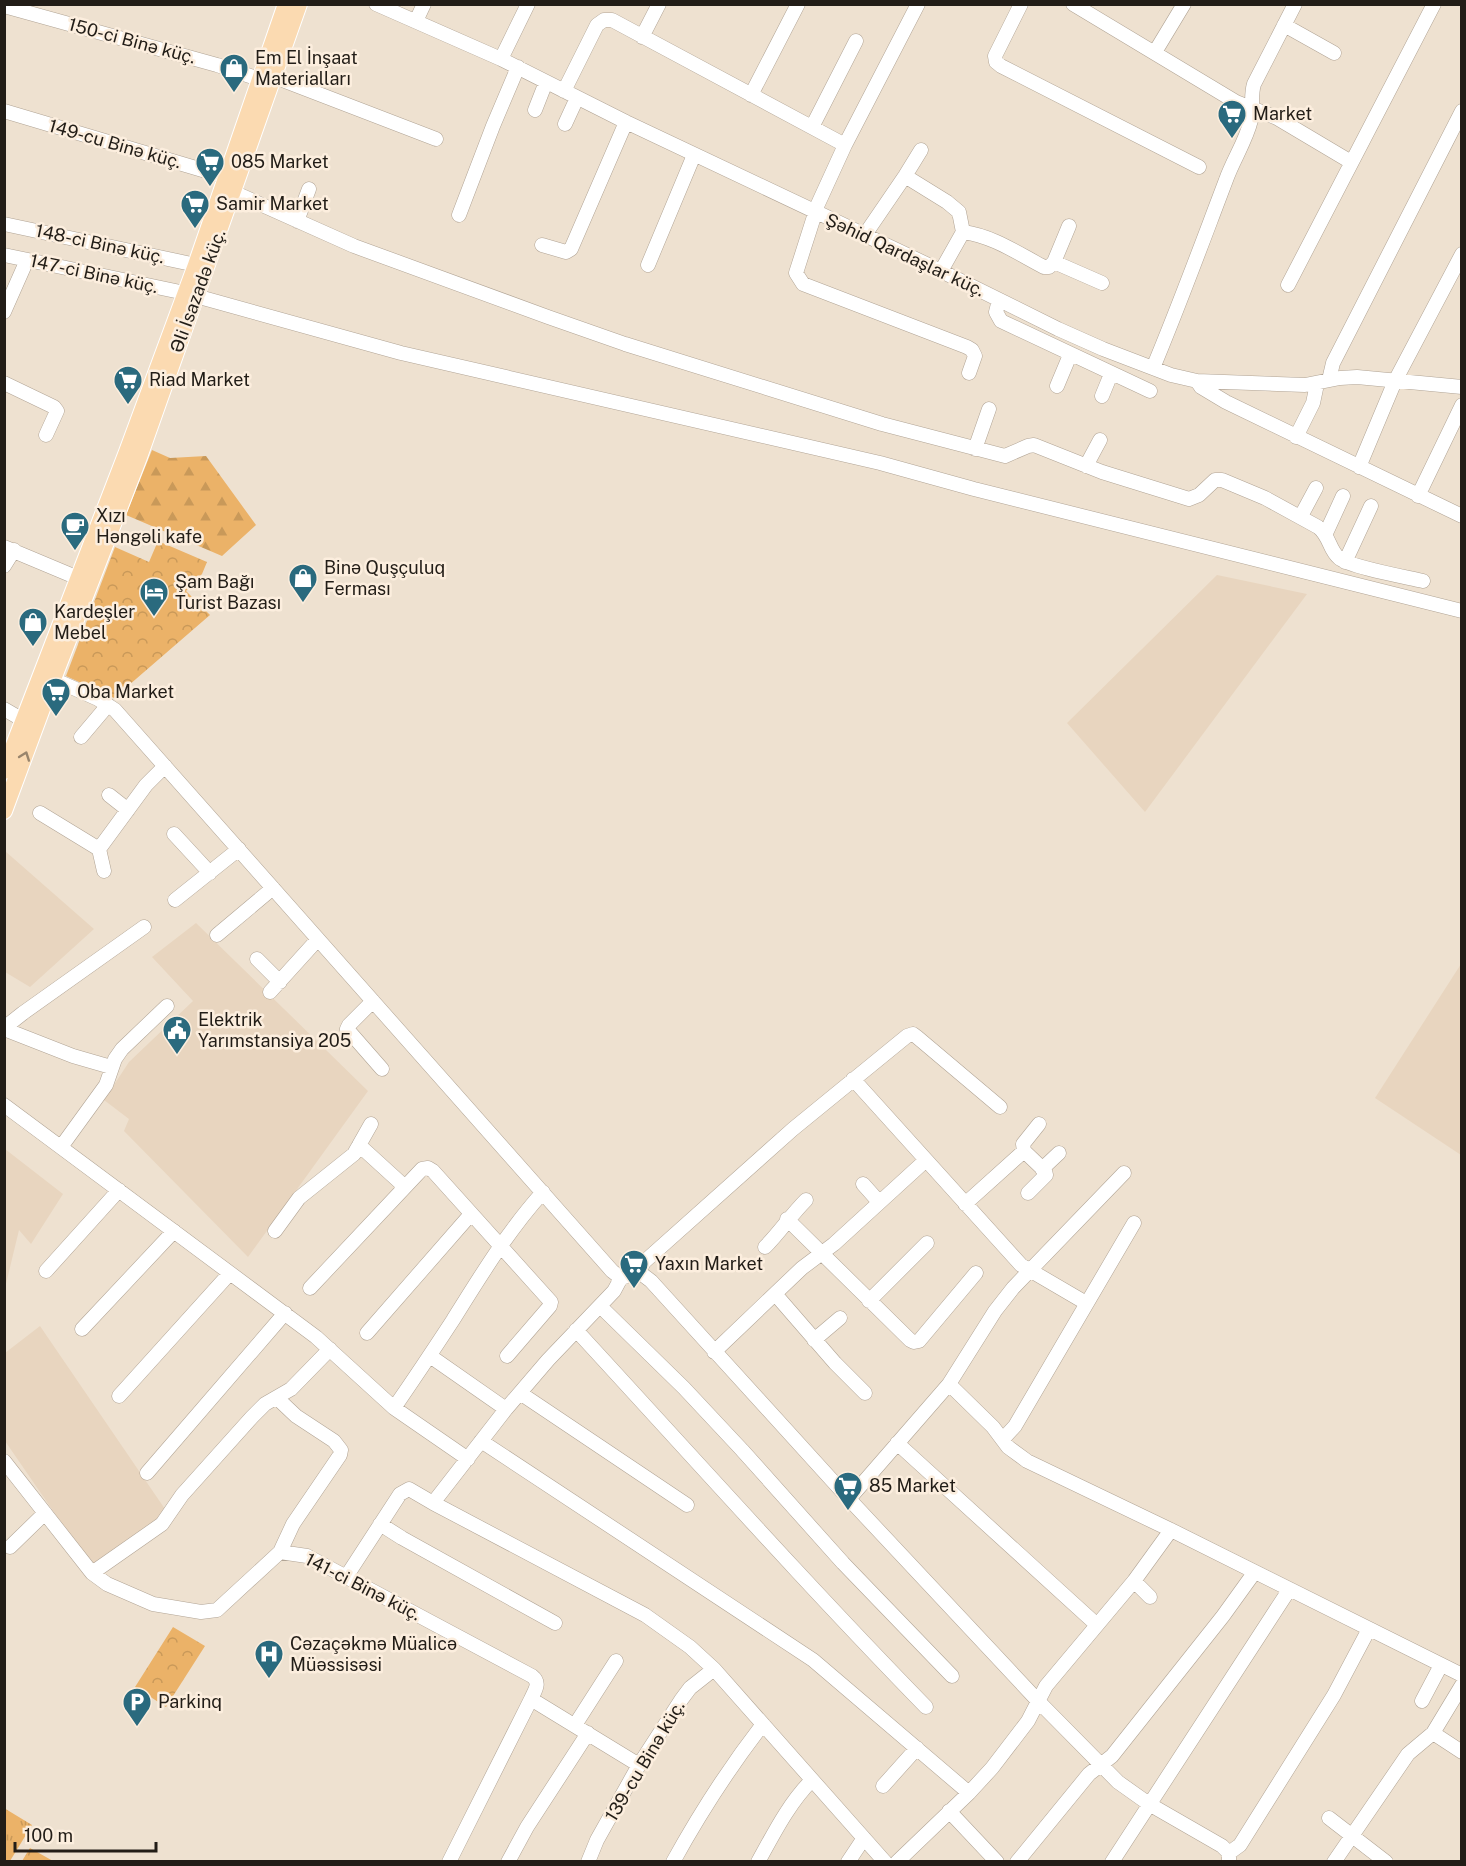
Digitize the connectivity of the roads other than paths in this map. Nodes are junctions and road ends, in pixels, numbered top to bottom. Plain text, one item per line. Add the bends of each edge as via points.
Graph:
1 (286, 4) edge
2 (298, 4) edge
3 (376, 4) edge
4 (424, 4) edge
5 (528, 4) edge
6 (659, 4) edge
7 (798, 4) edge
8 (918, 4) edge
9 (1021, 4) edge
10 (1073, 4) edge
11 (1184, 4) edge
12 (1295, 4) edge
13 (1434, 4) edge
14 (4, 6) edge
15 (417, 21) junction
16 (1284, 25) junction
17 (642, 37) junction
18 (856, 41) dead end
19 (1155, 52) junction
20 (1334, 52) dead end
21 (501, 59) junction
22 (518, 67) junction
23 (266, 77) junction
24 (546, 82) junction
25 (564, 91) junction
26 (751, 95) junction
27 (577, 98) junction
28 (1251, 108) junction
29 (535, 110) dead end
30 (4, 111) edge
31 (1461, 111) edge
32 (626, 122) junction
33 (565, 124) dead end
34 (812, 127) junction
35 (436, 140) dead end
36 (846, 145) junction
37 (921, 150) dead end
38 (694, 155) junction
39 (1351, 162) junction
40 (1199, 167) dead end
41 (905, 176) junction
42 (226, 177) junction
43 (309, 189) dead end
44 (233, 192) junction
45 (815, 212) junction
46 (459, 215) dead end
47 (297, 221) junction
48 (4, 224) edge
49 (1069, 226) dead end
50 (963, 232) junction
51 (864, 236) junction
52 (542, 245) dead end
53 (1461, 254) edge
54 (4, 255) edge
55 (27, 261) junction
56 (1054, 262) junction
57 (648, 265) dead end
58 (201, 267) junction
59 (941, 271) junction
60 (1102, 283) dead end
61 (1288, 285) dead end
62 (191, 294) junction
63 (999, 300) junction
64 (4, 312) edge
65 (1070, 355) junction
66 (1153, 368) junction
67 (969, 373) dead end
68 (1111, 374) junction
69 (1197, 381) junction
70 (1395, 381) junction
71 (1323, 382) junction
72 (4, 383) edge
73 (1057, 386) dead end
74 (1461, 387) edge
75 (1150, 391) dead end
76 (1102, 396) dead end
77 (1461, 405) edge
78 (989, 409) dead end
79 (46, 435) dead end
80 (1296, 437) junction
81 (1100, 440) dead end
82 (975, 449) junction
83 (1086, 466) junction
84 (1359, 467) junction
85 (1316, 489) dead end
86 (1343, 496) dead end
87 (1418, 496) junction
88 (1371, 506) dead end
89 (1301, 516) junction
90 (1461, 516) edge
91 (1326, 533) junction
92 (9, 548) edge
93 (1345, 562) junction
94 (4, 567) edge
95 (78, 578) junction
96 (1423, 582) dead end
97 (1461, 611) edge
98 (47, 676) junction
99 (108, 705) junction
100 (4, 710) edge
101 (23, 720) junction
102 (81, 736) dead end
103 (165, 766) junction
104 (4, 771) edge
105 (109, 795) dead end
106 (128, 810) junction
107 (4, 811) edge
108 (40, 813) dead end
109 (174, 834) dead end
110 (99, 849) junction
111 (239, 849) junction
112 (104, 871) dead end
113 (210, 873) junction
114 (273, 888) junction
115 (175, 900) dead end
116 (144, 927) dead end
117 (217, 935) dead end
118 (318, 939) junction
119 (257, 959) dead end
120 (374, 1001) junction
121 (167, 1006) dead end
122 (4, 1029) edge
123 (111, 1067) junction
124 (382, 1069) dead end
125 (853, 1079) junction
126 (4, 1105) edge
127 (1000, 1107) dead end
128 (371, 1124) dead end
129 (1039, 1124) dead end
130 (359, 1145) junction
131 (62, 1147) junction
132 (1024, 1151) junction
133 (1059, 1153) dead end
134 (926, 1160) junction
135 (1042, 1169) junction
136 (1124, 1173) dead end
137 (863, 1184) dead end
138 (405, 1186) junction
139 (119, 1190) junction
140 (543, 1192) junction
141 (1028, 1193) dead end
142 (806, 1200) dead end
143 (879, 1202) junction
144 (965, 1203) junction
145 (471, 1214) junction
146 (787, 1220) junction
147 (1134, 1223) dead end
148 (174, 1231) junction
149 (275, 1231) dead end
150 (927, 1243) dead end
151 (500, 1246) junction
152 (765, 1247) dead end
153 (820, 1254) junction
154 (46, 1271) dead end
155 (1028, 1271) junction
156 (639, 1272) junction
157 (230, 1273) junction
158 (976, 1274) dead end
159 (621, 1278) junction
160 (310, 1288) dead end
161 (776, 1295) junction
162 (868, 1301) junction
163 (1086, 1303) junction
164 (600, 1306) junction
165 (285, 1313) junction
166 (840, 1318) dead end
167 (82, 1329) dead end
168 (576, 1330) junction
169 (367, 1333) dead end
170 (814, 1340) junction
171 (330, 1349) junction
172 (714, 1352) junction
173 (430, 1356) junction
174 (507, 1356) dead end
175 (949, 1384) junction
176 (520, 1393) junction
177 (865, 1393) dead end
178 (119, 1396) dead end
179 (277, 1398) junction
180 (394, 1408) junction
181 (506, 1409) junction
182 (1003, 1439) junction
183 (482, 1441) junction
184 (897, 1443) junction
185 (468, 1459) junction
186 (4, 1461) edge
187 (147, 1473) dead end
188 (849, 1499) junction
189 (433, 1503) junction
190 (687, 1505) dead end
191 (45, 1513) junction
192 (380, 1524) junction
193 (1171, 1530) junction
194 (10, 1547) dead end
195 (280, 1552) junction
196 (92, 1573) junction
197 (1254, 1573) junction
198 (346, 1577) junction
199 (1134, 1581) junction
200 (1289, 1590) junction
201 (1150, 1597) dead end
202 (555, 1623) dead end
203 (1097, 1625) junction
204 (1369, 1629) junction
205 (616, 1661) dead end
206 (1441, 1665) junction
207 (714, 1669) junction
208 (1461, 1675) edge
209 (952, 1676) dead end
210 (1461, 1685) edge
211 (531, 1699) junction
212 (1422, 1701) dead end
213 (1038, 1702) junction
214 (926, 1707) dead end
215 (763, 1724) junction
216 (575, 1725) junction
217 (588, 1733) junction
218 (1433, 1733) junction
219 (917, 1748) junction
220 (1461, 1752) edge
221 (1100, 1764) junction
222 (639, 1765) junction
223 (812, 1780) junction
224 (883, 1786) dead end
225 (969, 1793) junction
226 (1149, 1804) junction
227 (949, 1811) junction
228 (1329, 1818) dead end
229 (1353, 1835) junction
230 (864, 1838) junction
231 (1229, 1857) edge
232 (449, 1862) edge
233 (508, 1862) edge
234 (588, 1862) edge
235 (673, 1862) edge
236 (758, 1862) edge
237 (848, 1862) edge
238 (885, 1862) edge
239 (897, 1862) edge
240 (997, 1862) edge
241 (1017, 1862) edge
242 (1112, 1862) edge
243 (1334, 1862) edge
244 (1386, 1862) edge

1 - 23 main road, Əli İsazadə küç.
2 - 23 main road, Əli İsazadə küç.
3 - 15 street, Şəhid Qardaşlar küç.
4 - 15 street
5 - 21 street
6 - 17 street
7 - 26 street
8 - 36 street
9 - 40 street via 995,56 996,62
10 - 19 street
11 - 19 street
12 - 16 street
13 - 39 street
14 - 23 street, 150-ci Binə küç.
15 - 21 street, Şəhid Qardaşlar küç.
16 - 20 street
16 - 28 street via 1254,84
17 - 25 street via 612,20 600,22
17 - 26 street
18 - 34 street
19 - 28 street
21 - 22 street, Şəhid Qardaşlar küç.
22 - 24 street, Şəhid Qardaşlar küç.
22 - 46 street
23 - 35 street, 150-ci Binə küç.
23 - 42 main road, Əli İsazadə küç.
23 - 44 main road, Əli İsazadə küç.
24 - 25 street, Şəhid Qardaşlar küç.
24 - 29 street
25 - 27 street, Şəhid Qardaşlar küç.
26 - 34 street
27 - 32 street, Şəhid Qardaşlar küç.
27 - 33 street
28 - 39 street via 1266,112
28 - 66 street via 1250,125
30 - 42 street, 149-cu Binə küç.
31 - 71 street
32 - 38 street, Şəhid Qardaşlar küç.
32 - 52 street via 571,249 566,252
34 - 36 street
36 - 45 street
37 - 41 street
38 - 45 street, Şəhid Qardaşlar küç.
38 - 57 street
39 - 61 street
41 - 50 street via 959,212
41 - 51 street
42 - 58 main road, Əli İsazadə küç.
43 - 47 street
44 - 47 street
44 - 58 main road, Əli İsazadə küç.
45 - 51 street, Şəhid Qardaşlar küç.
45 - 67 street via 796,273 802,284 967,347 975,356
47 - 82 street via 354,246 625,344
48 - 58 street, 148-ci Binə küç.
49 - 56 street
50 - 56 street via 994,240 1044,267
50 - 59 street
51 - 59 street, Şəhid Qardaşlar küç.
53 - 70 street
54 - 55 street, 147-ci Binə küç.
55 - 62 street, 147-ci Binə küç.
55 - 64 street
56 - 60 street
58 - 62 main road, Əli İsazadə küç.
59 - 63 street, Şəhid Qardaşlar küç.
62 - 95 main road, Əli İsazadə küç.
62 - 97 street, 147-ci Binə küç. via 400,353 880,463
62 - 98 main road, Əli İsazadə küç. via 139,457
63 - 65 street via 996,312 1000,321
63 - 66 street, Şəhid Qardaşlar küç.
65 - 68 street
65 - 73 street
66 - 69 street, Şəhid Qardaşlar küç.
68 - 75 street
68 - 76 street
69 - 71 street, Şəhid Qardaşlar küç.
69 - 80 street via 1209,393
70 - 71 street, Şəhid Qardaşlar küç. via 1357,377
70 - 74 street, Şəhid Qardaşlar küç.
70 - 84 street
71 - 80 street
72 - 79 street via 54,407 56,415
77 - 87 street
78 - 82 street
80 - 84 street
81 - 83 street
82 - 83 street via 1005,456 1034,445
83 - 89 street via 1189,499 1215,480 1222,480
84 - 87 street
85 - 89 street
86 - 91 street
87 - 90 street
88 - 93 street
89 - 91 street
91 - 93 street via 1334,552
92 - 94 street
92 - 95 street
93 - 96 street
95 - 98 main road, Əli İsazadə küç.
98 - 99 street
98 - 101 main road, Əli İsazadə küç.
107 -> 98 main road, Əli İsazadə küç.
99 - 102 street
99 - 103 street
100 - 101 street
101 - 104 main road, Əli İsazadə küç.
103 - 106 street
103 - 111 street
105 - 106 street
106 - 110 street
108 - 110 street
109 - 113 street
110 - 112 street
111 - 113 street
111 - 114 street
113 - 115 street
114 - 117 street
114 - 118 street
116 - 122 street
118 - 119 street via 275,987
118 - 120 street
120 - 124 street via 347,1029
120 - 140 street
121 - 123 street via 122,1049
122 - 123 street
123 - 131 street via 106,1084
125 - 127 street via 913,1034
125 - 134 street
125 - 156 street via 644,1262
126 - 131 street
128 - 130 street
129 - 132 street via 1024,1140
130 - 138 street
130 - 149 street via 348,1161 299,1198
131 - 139 street
132 - 135 street
132 - 144 street
133 - 135 street
134 - 143 street
134 - 144 street
135 - 141 street via 1046,1174
136 - 155 street
137 - 143 street
138 - 145 street via 428,1168
138 - 160 street
139 - 148 street
139 - 154 street
140 - 151 street
140 - 159 street
142 - 146 street
143 - 153 street
144 - 155 street
145 - 151 street
145 - 169 street
146 - 152 street
146 - 153 street
147 - 163 street
148 - 157 street
148 - 167 street
150 - 162 street
151 - 173 street
151 - 174 street via 551,1302
153 - 161 street
153 - 162 street
155 - 163 street
155 - 175 street via 995,1311
156 - 159 street
156 - 172 street
157 - 165 street
157 - 178 street
158 - 162 street via 919,1341 910,1340
159 - 164 street
161 - 170 street
161 - 172 street
163 - 182 street via 1016,1426
164 - 168 street
164 - 209 street via 684,1388
165 - 171 street
165 - 187 street
166 - 170 street
168 - 176 street
168 - 214 street
170 - 177 street
171 - 179 street
171 - 180 street
172 - 188 street
173 - 180 street
173 - 181 street
175 - 182 street
175 - 184 street
176 - 181 street
176 - 190 street
179 - 195 street via 341,1450 293,1524
179 - 196 street via 252,1417 182,1495 162,1524
180 - 185 street
181 - 183 street
182 - 193 street via 1027,1461
183 - 185 street
183 - 219 street via 813,1660
184 - 188 street
184 - 203 street
185 - 189 street
186 - 191 street, 141-ci Binə küç.
188 - 213 street
189 - 192 street via 406,1489
189 - 207 street via 645,1615
191 - 194 street
191 - 196 street, 141-ci Binə küç.
192 - 198 street
192 - 202 street
193 - 197 street
193 - 199 street
195 - 196 street, 141-ci Binə küç. via 223,1607 210,1612 153,1604 107,1584
195 - 198 street, 141-ci Binə küç. via 307,1556
197 - 200 street
197 - 221 street via 1112,1756
198 - 211 street, 141-ci Binə küç. via 532,1676 537,1686
199 - 201 street
199 - 203 street
200 - 204 street
200 - 226 street
203 - 213 street via 1046,1686
204 - 206 street
204 - 231 street via 1334,1695
205 - 216 street
206 - 208 street
206 - 212 street
207 - 215 street
207 - 222 street, 139-cu Binə küç. via 690,1688
210 - 218 street
211 - 216 street
211 - 232 street
213 - 221 street
213 - 225 street via 1005,1752
215 - 223 street
215 - 235 street via 729,1769
216 - 217 street
217 - 222 street
217 - 233 street
218 - 220 street
218 - 229 street via 1408,1754
219 - 224 street
219 - 225 street
221 - 226 street
221 - 241 street
222 - 234 street, 139-cu Binə küç.
223 - 230 street
223 - 236 street via 785,1815
225 - 227 street
226 - 231 street via 1222,1846
226 - 242 street
227 - 239 street
227 - 240 street
228 - 229 street
229 - 243 street
229 - 244 street
230 - 237 street
230 - 238 street

